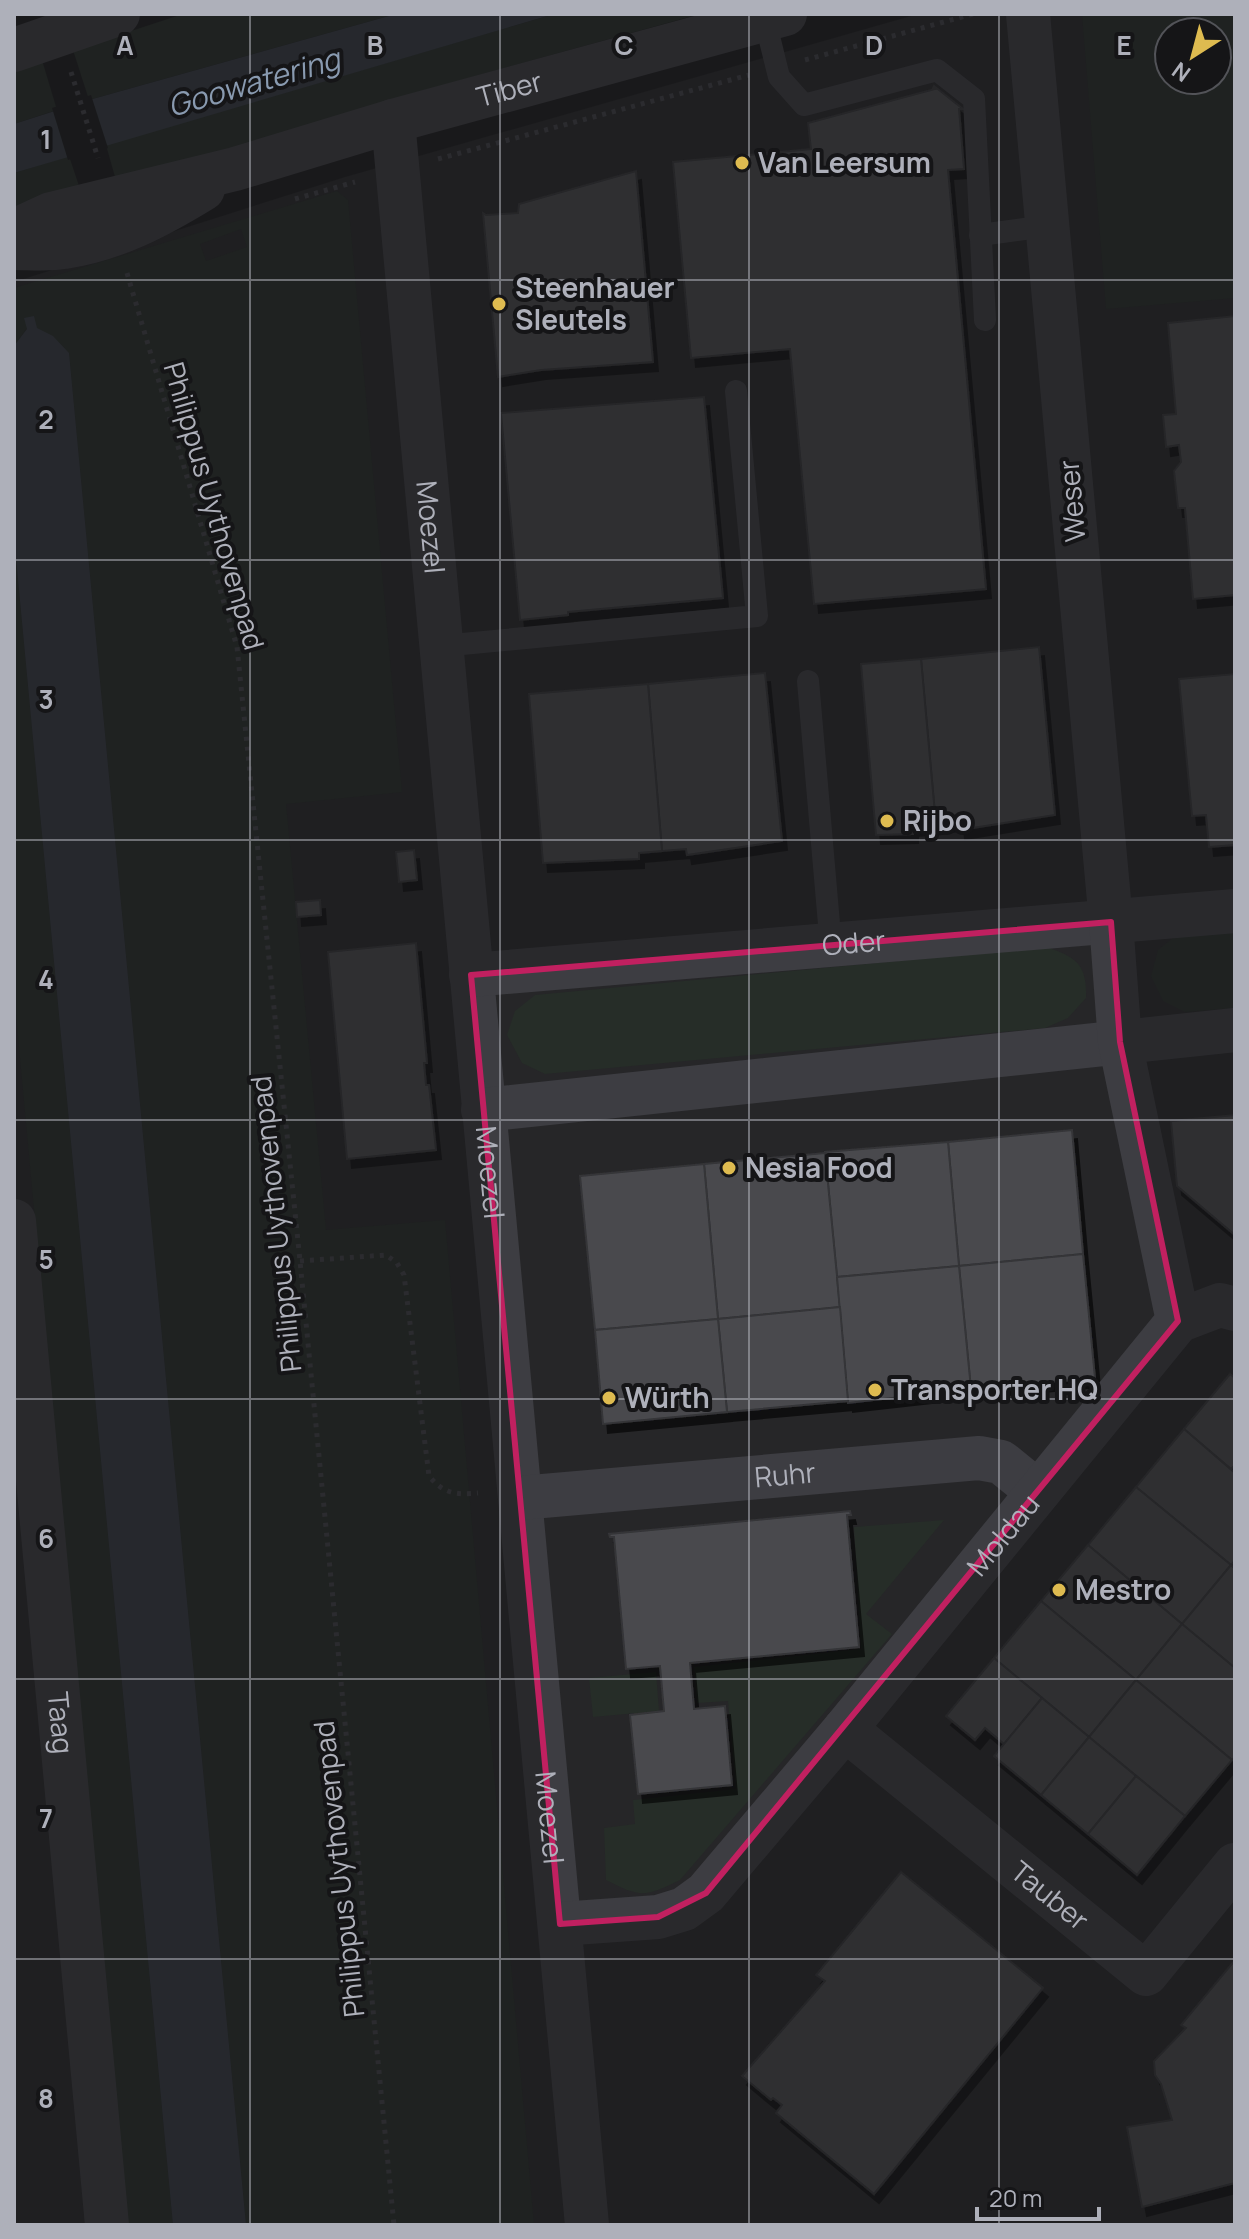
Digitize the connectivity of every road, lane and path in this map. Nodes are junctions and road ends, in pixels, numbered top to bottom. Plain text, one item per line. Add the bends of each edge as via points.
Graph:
1 (973, 14) edge
2 (1028, 14) edge
3 (109, 15) edge
4 (775, 17) edge
5 (14, 50) edge
6 (69, 66) dead end
7 (777, 67) junction
8 (393, 121) junction
9 (235, 169) junction
10 (397, 170) junction
11 (102, 172) dead end
12 (290, 201) dead end
13 (1047, 226) junction
14 (14, 231) edge
15 (118, 234) junction
16 (980, 235) junction
17 (14, 248) edge
18 (985, 320) dead end
19 (736, 391) dead end
20 (441, 646) junction
21 (808, 681) dead end
22 (1235, 911) edge
23 (1111, 922) junction
24 (831, 947) junction
25 (471, 975) junction
26 (1235, 1030) edge
27 (1120, 1042) junction
28 (483, 1110) junction
29 (14, 1221) edge
30 (300, 1261) junction
31 (1230, 1300) edge
32 (1178, 1321) junction
33 (1038, 1492) junction
34 (519, 1493) junction
35 (30, 1563) edge
36 (845, 1729) junction
37 (1235, 1865) edge
38 (560, 1924) junction
39 (107, 2225) edge
40 (394, 2225) edge
41 (587, 2225) edge

1 - 7 path
2 - 13 street, Weser
3 - 5 street
4 - 7 lane
4 - 8 street, Tiber
6 - 11 path
7 - 10 path
7 - 16 lane via 779,77 804,105 937,70 974,99
8 - 9 street, Tiber
8 - 10 street, Moezel
9 - 14 street, Tiber via 51,214
9 - 15 street, Tiber via 157,218
10 - 12 path
10 - 20 street, Moezel
13 - 16 lane
13 - 23 street, Weser
15 - 17 street, Tiber via 63,248
15 - 30 path, Philippus Uythovenpad via 237,647
16 - 18 lane
19 - 20 lane via 757,616
20 - 25 street, Moezel
21 - 24 lane
22 - 23 street, Oder
23 - 24 street, Oder
23 - 27 street, Weser
24 - 25 street, Oder
25 - 28 street, Moezel
26 - 27 street
27 - 28 street
27 - 32 street
28 - 34 street, Moezel
29 - 35 street, Taag
30 - 34 path via 386,1255 397,1263 404,1275 429,1476 440,1489 456,1495
30 - 40 path, Philippus Uythovenpad
31 - 32 street
32 - 33 street, Moldau
33 - 34 street, Ruhr via 1001,1462 979,1458
33 - 36 street, Moldau
34 - 38 street, Moezel
35 - 39 street, Taag
36 - 37 street, Tauber via 1146,1974
36 - 38 street, Moldau via 706,1893 684,1909 658,1917
38 - 41 street, Moezel

